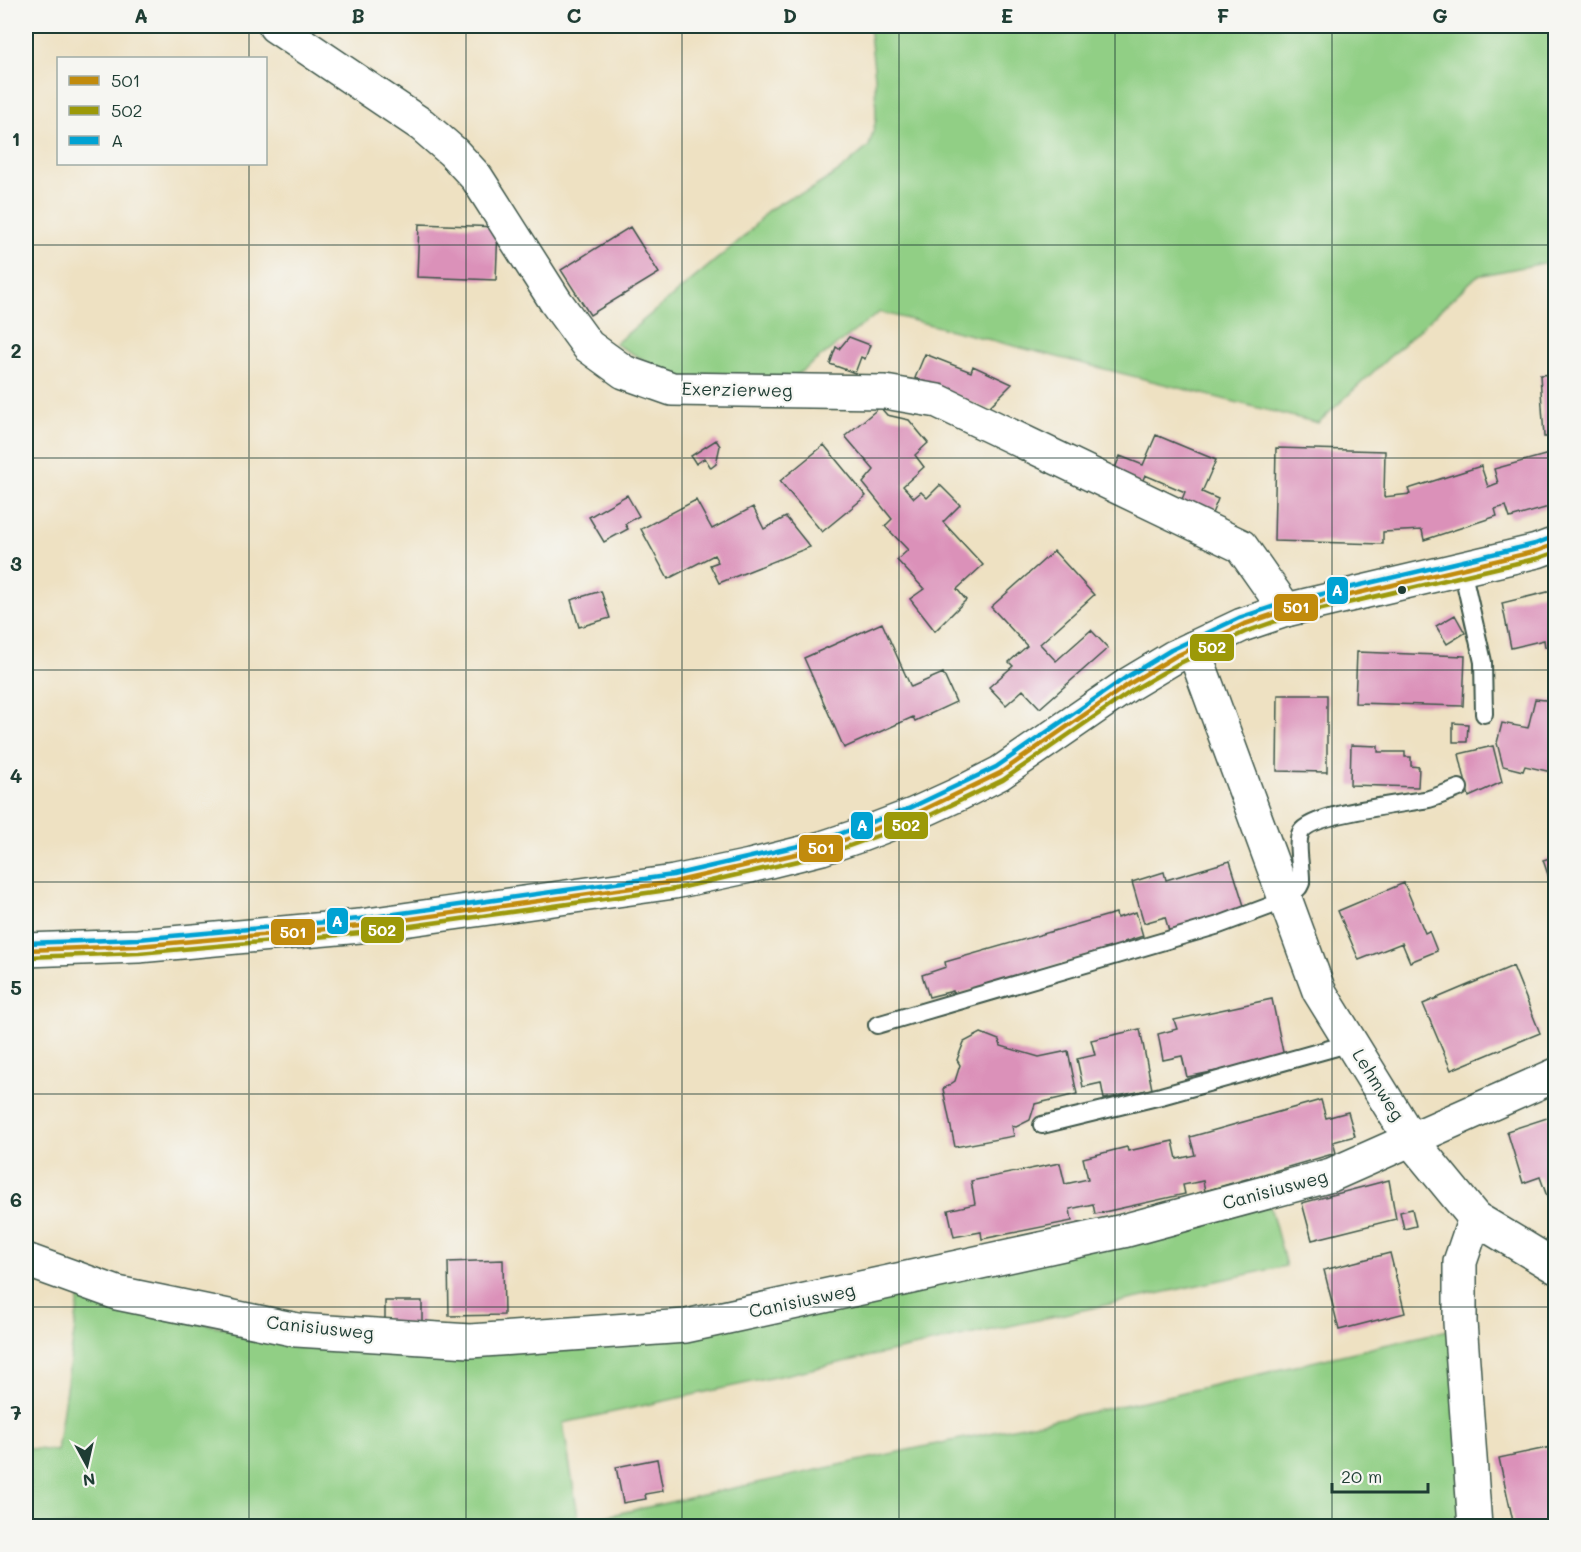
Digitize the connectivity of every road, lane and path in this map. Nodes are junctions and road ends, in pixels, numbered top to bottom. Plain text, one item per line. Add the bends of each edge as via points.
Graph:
1 (275, 26) edge
2 (1556, 544) edge
3 (1462, 568) junction
4 (1286, 610) junction
5 (1193, 648) junction
6 (1484, 714) dead end
7 (1459, 788) dead end
8 (1286, 900) junction
9 (26, 950) edge
10 (877, 1025) dead end
11 (1352, 1043) junction
12 (1556, 1075) edge
13 (1042, 1125) dead end
14 (1412, 1140) junction
15 (1475, 1218) junction
16 (26, 1260) edge
17 (1556, 1267) edge
18 (1475, 1527) edge

1 - 4 street, Exerzierweg via 422,126 453,152 477,178 588,346 624,372 672,389 885,392 938,401 1241,546
2 - 3 street
3 - 4 street
3 - 6 lane via 1483,662
4 - 5 street
5 - 8 street, Lehmweg
5 - 9 street via 1129,684 1000,773 861,836 804,853 674,882 360,926 150,945
7 - 8 lane via 1429,799 1338,816 1304,828 1299,838 1301,883
8 - 10 lane via 1183,937
8 - 11 street, Lehmweg via 1319,991
11 - 13 lane
11 - 14 street, Lehmweg
12 - 14 street, Canisiusweg
14 - 15 street, Lehmweg
14 - 16 street, Canisiusweg via 1331,1175 1123,1231 686,1326 470,1341 297,1330 117,1293
15 - 17 street, Lehmweg
15 - 18 street via 1460,1262 1460,1322

